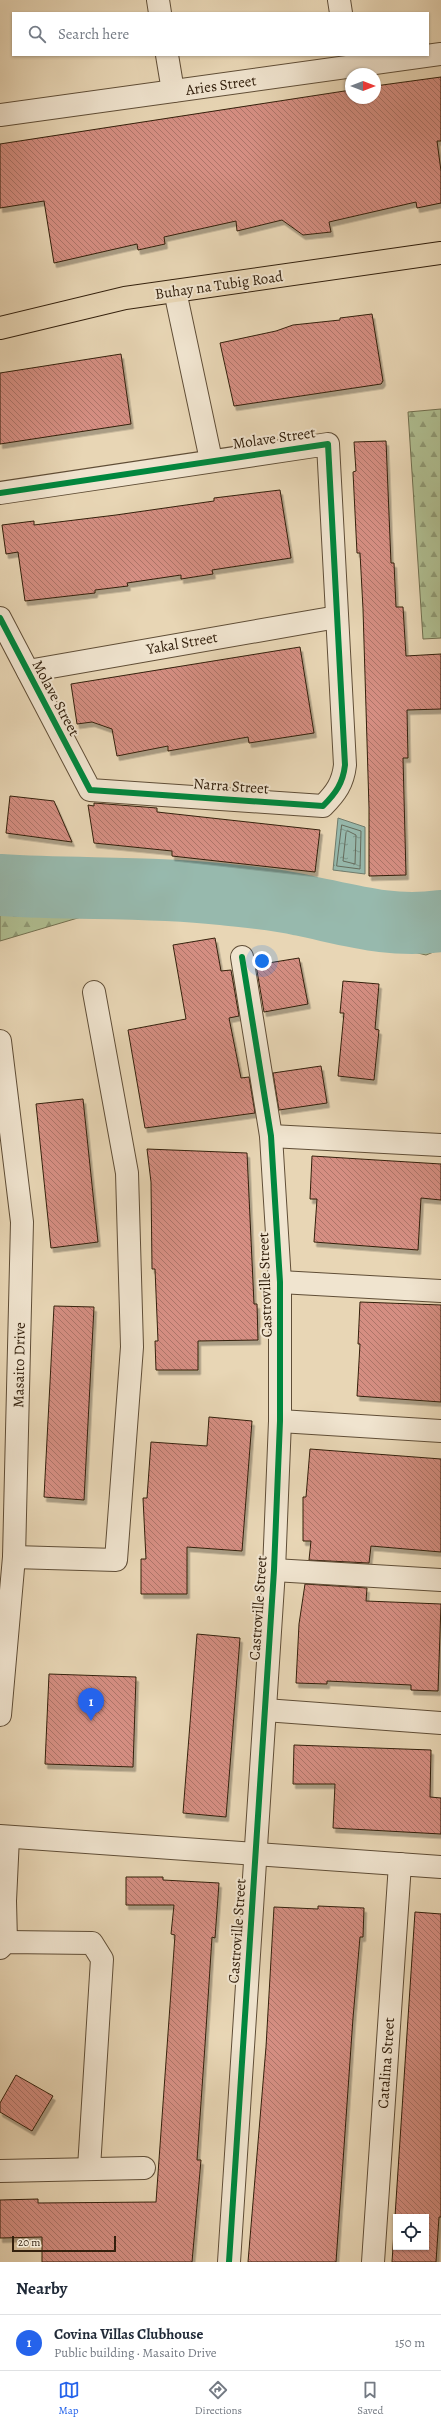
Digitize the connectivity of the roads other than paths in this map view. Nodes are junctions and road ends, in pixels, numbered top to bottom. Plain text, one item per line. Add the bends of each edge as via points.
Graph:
1 (158, 0) edge
2 (339, 0) edge
3 (160, 12) edge
4 (341, 12) edge
5 (441, 54) edge
6 (429, 55) edge
7 (167, 56) edge
8 (415, 56) edge
9 (349, 61) edge
10 (172, 91) junction
11 (0, 115) edge
12 (441, 253) edge
13 (175, 291) junction
14 (0, 328) edge
15 (211, 460) junction
16 (0, 493) edge
17 (337, 617) junction
18 (0, 618) edge
19 (28, 671) junction
20 (345, 765) joint
21 (90, 790) joint
22 (242, 957) dead end
23 (94, 992) dead end
24 (0, 1041) edge
25 (271, 1136) junction
26 (441, 1145) edge
27 (280, 1282) junction
28 (441, 1291) edge
29 (280, 1421) junction
30 (441, 1431) edge
31 (14, 1557) junction
32 (274, 1570) junction
33 (441, 1580) edge
34 (265, 1710) junction
35 (0, 1715) edge
36 (441, 1722) edge
37 (4, 1837) edge
38 (255, 1853) junction
39 (400, 1864) junction
40 (441, 1867) edge
41 (3, 1945) edge
42 (89, 2168) junction
43 (144, 2168) dead end
44 (0, 2171) edge
45 (229, 2262) edge
46 (373, 2262) edge

1 - 3 street
2 - 4 street
5 - 6 street, Aries Street
7 - 10 street
8 - 9 street, Aries Street
9 - 10 street, Aries Street
10 - 11 street, Aries Street
12 - 13 main road, Buhay na Tubig Road
13 - 14 main road, Buhay na Tubig Road via 125,298
13 - 15 street
15 - 16 street, Molave Street
15 - 17 street, Molave Street via 328,444
17 - 19 street, Yakal Street
17 - 20 street, Molave Street
18 - 19 street, Molave Street
19 - 21 street, Molave Street
20 - 21 street, Narra Street via 343,779 323,806
22 - 25 street, Castroville Street
23 - 31 street via 127,1173 132,1347 116,1560
24 - 31 street, Masaito Drive via 22,1222
25 - 26 street
25 - 27 street, Castroville Street
27 - 28 street
27 - 29 street, Castroville Street
29 - 30 street
29 - 32 street, Castroville Street
31 - 35 street, Masaito Drive
32 - 33 street
32 - 34 street, Castroville Street
34 - 36 street
34 - 38 street, Castroville Street
37 - 38 street
37 - 41 street
38 - 39 street
38 - 45 street, Castroville Street
39 - 40 street
39 - 46 street, Catalina Street
41 - 42 street via 92,1943 102,1959
42 - 43 street
42 - 44 street

